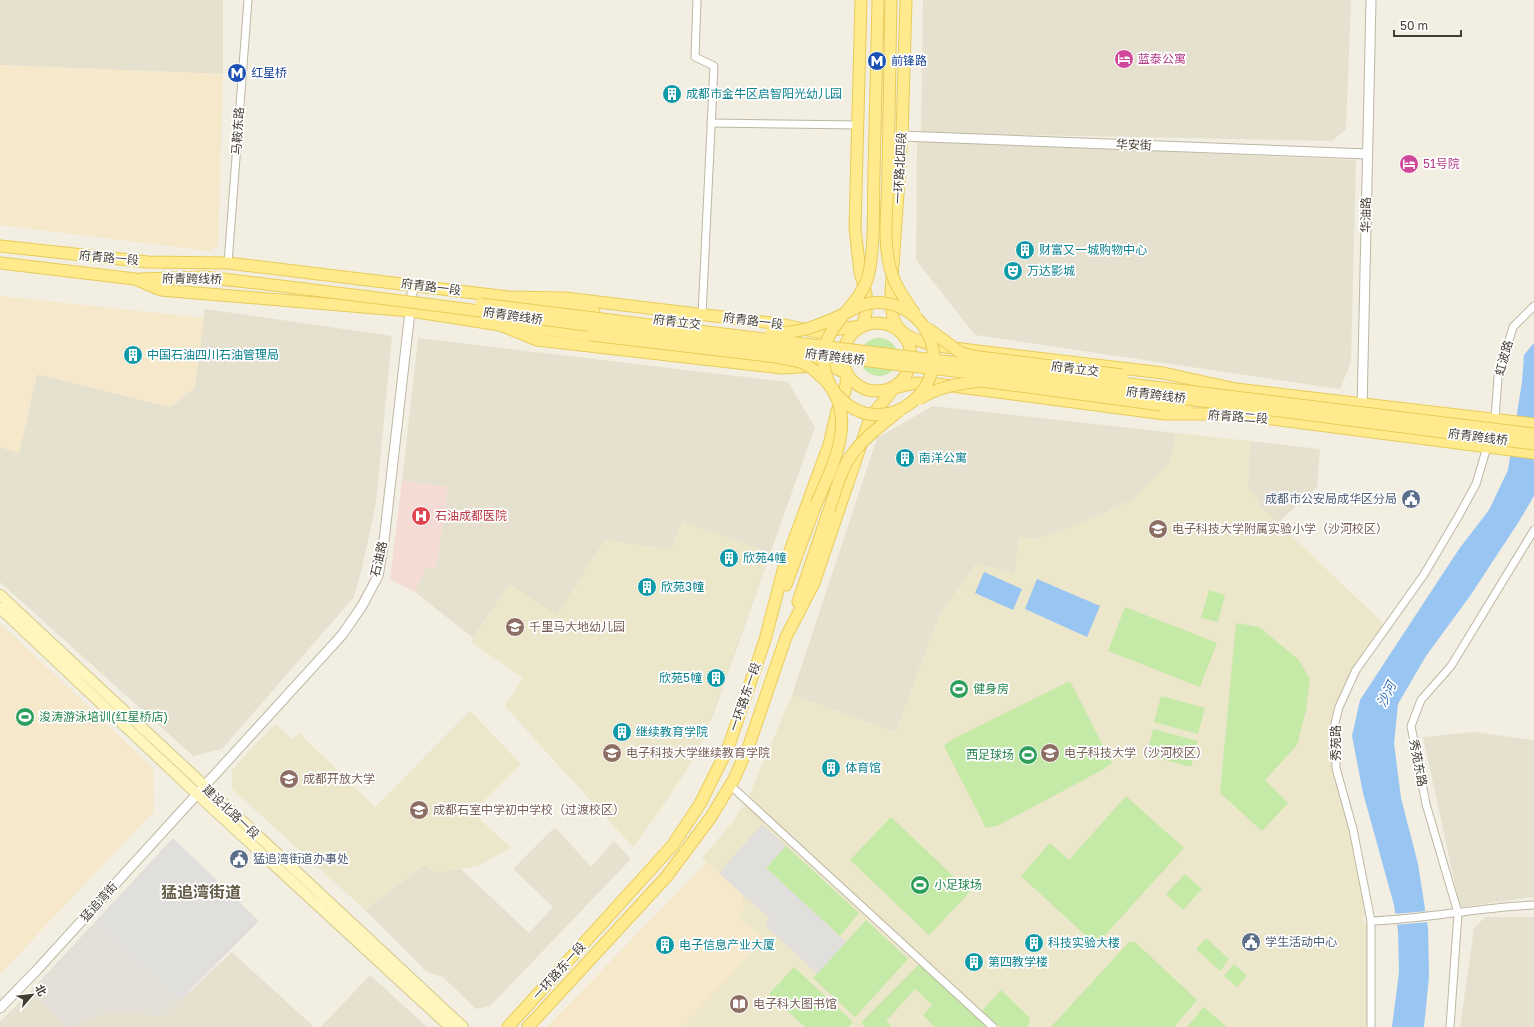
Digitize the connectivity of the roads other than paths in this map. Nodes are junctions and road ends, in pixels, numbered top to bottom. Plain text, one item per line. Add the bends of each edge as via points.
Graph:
1 (248, 0) edge
2 (697, 0) edge
3 (861, 0) edge
4 (878, 0) edge
5 (891, 0) edge
6 (906, 0) edge
7 (1371, 0) edge
8 (711, 122) junction
9 (858, 125) junction
10 (902, 136) junction
11 (1367, 154) junction
12 (0, 246) edge
13 (148, 262) junction
14 (0, 263) edge
15 (228, 263) junction
16 (204, 274) junction
17 (135, 279) junction
18 (413, 285) junction
19 (508, 297) junction
20 (1534, 306) edge
21 (411, 311) junction
22 (845, 314) junction
23 (702, 315) junction
24 (500, 325) junction
25 (862, 326) junction
26 (924, 326) junction
27 (903, 334) junction
28 (591, 335) joint
29 (847, 374) junction
30 (832, 388) junction
31 (894, 388) junction
32 (1236, 389) junction
33 (1362, 403) junction
34 (903, 408) junction
35 (1234, 414) junction
36 (1495, 419) junction
37 (1534, 424) edge
38 (1360, 430) junction
39 (1534, 434) edge
40 (1534, 444) edge
41 (1487, 447) junction
42 (1534, 454) edge
43 (1534, 530) edge
44 (0, 596) edge
45 (0, 608) edge
46 (786, 637) junction
47 (765, 640) junction
48 (730, 785) junction
49 (200, 790) junction
50 (1534, 906) edge
51 (1458, 913) junction
52 (1371, 920) junction
53 (0, 1008) edge
54 (521, 1012) junction
55 (530, 1025) edge
56 (450, 1027) edge
57 (463, 1027) edge
58 (508, 1027) edge
59 (993, 1027) edge
60 (1371, 1027) edge
61 (1450, 1027) edge

1 - 15 street, 马鞍东路
2 - 8 street via 695,57 714,66
3 - 9 main road
4 - 22 main road, 府青立交, bridge via 871,250 868,274 860,292
5 - 26 main road, 府青立交, bridge via 886,251 891,272 904,298
6 - 10 main road, 一环路北四段
7 - 11 street, 华油路
8 - 9 street
8 - 23 street
9 - 25 main road via 855,228 860,272 866,294 866,313
10 - 11 street, 华安街
10 - 27 main road, 一环路北四段 via 891,293 893,318
11 - 33 street, 华油路
12 - 13 main road, 府青路一段
13 - 15 main road, 府青路一段
13 - 16 main road, 府青跨线桥
14 - 17 main road, 府青路一段
15 - 18 main road, 府青路一段
16 - 17 main road, 府青跨线桥
16 - 39 main road, 府青跨线桥, bridge
16 - 40 main road, 府青跨线桥, bridge via 919,368 1025,378
17 - 21 main road, 府青路一段 via 161,290
18 - 19 main road, 府青路一段
18 - 21 street, 石油路
19 - 22 main road, 府青立交, bridge via 534,305 782,333 804,330
19 - 23 main road, 府青路一段 via 565,298
20 - 36 street, 虹波路 via 1513,327 1498,377
21 - 24 main road, 府青路一段
21 - 49 street, 石油路 via 378,576 356,617 342,635
22 - 26 main road, 府青立交, bridge via 860,306 878,303 895,305 911,313
22 - 30 main road, 府青立交, bridge via 833,326 826,341 823,357 825,374
23 - 25 main road, 府青路一段 via 780,324 817,332
24 - 28 main road, 府青路一段
24 - 29 main road, 府青路一段 via 537,340 782,368 830,366
25 - 27 main road via 883,323
25 - 29 main road via 853,333 845,347 843,363
26 - 32 main road, 府青立交, bridge via 961,353 979,357
26 - 34 main road, 府青立交, bridge via 931,340 933,372 916,400
27 - 31 main road via 910,347 912,363 909,373
27 - 32 main road via 919,341 946,347 1163,373
28 - 30 main road, 府青立交, bridge via 776,357 803,363
29 - 31 main road via 862,389 884,392
29 - 47 main road, 一环路东一段 via 845,391 837,411 829,446 784,567
30 - 34 main road, 府青立交, bridge via 843,400 866,412 888,413
30 - 47 main road, 府青立交, bridge via 842,414 837,454
31 - 35 main road, 府青路二段 via 916,383 937,384 1165,414
31 - 46 main road, 一环路东一段 via 870,418 814,583
32 - 33 main road
33 - 36 main road
33 - 38 street, 华油路
34 - 35 main road, bridge via 957,383 982,381
34 - 46 main road, bridge via 852,454 829,510
35 - 38 main road, 府青路二段
36 - 37 main road
38 - 41 main road, 府青路二段
41 - 42 main road, 府青路二段
41 - 52 street, 秀苑路 via 1476,484 1458,517 1423,576 1356,670 1339,707 1335,723 1336,768 1354,829
43 - 51 street, 秀苑东路 via 1451,666 1421,700 1411,726 1426,804
44 - 49 main road, 建设北路一段
45 - 49 main road, 建设北路一段
46 - 48 main road, 一环路东一段 via 749,745
47 - 54 main road, 一环路东一段 via 728,748 700,804 672,846
48 - 55 main road, 一环路东一段 via 711,818 668,876
48 - 59 street
49 - 53 street, 猛追湾街
49 - 56 main road, 建设北路一段
49 - 57 main road, 建设北路一段
50 - 51 street via 1499,906
51 - 52 street
51 - 61 street, 秀苑东路
52 - 60 street, 秀苑路
54 - 55 main road
54 - 58 main road, 一环路东一段

